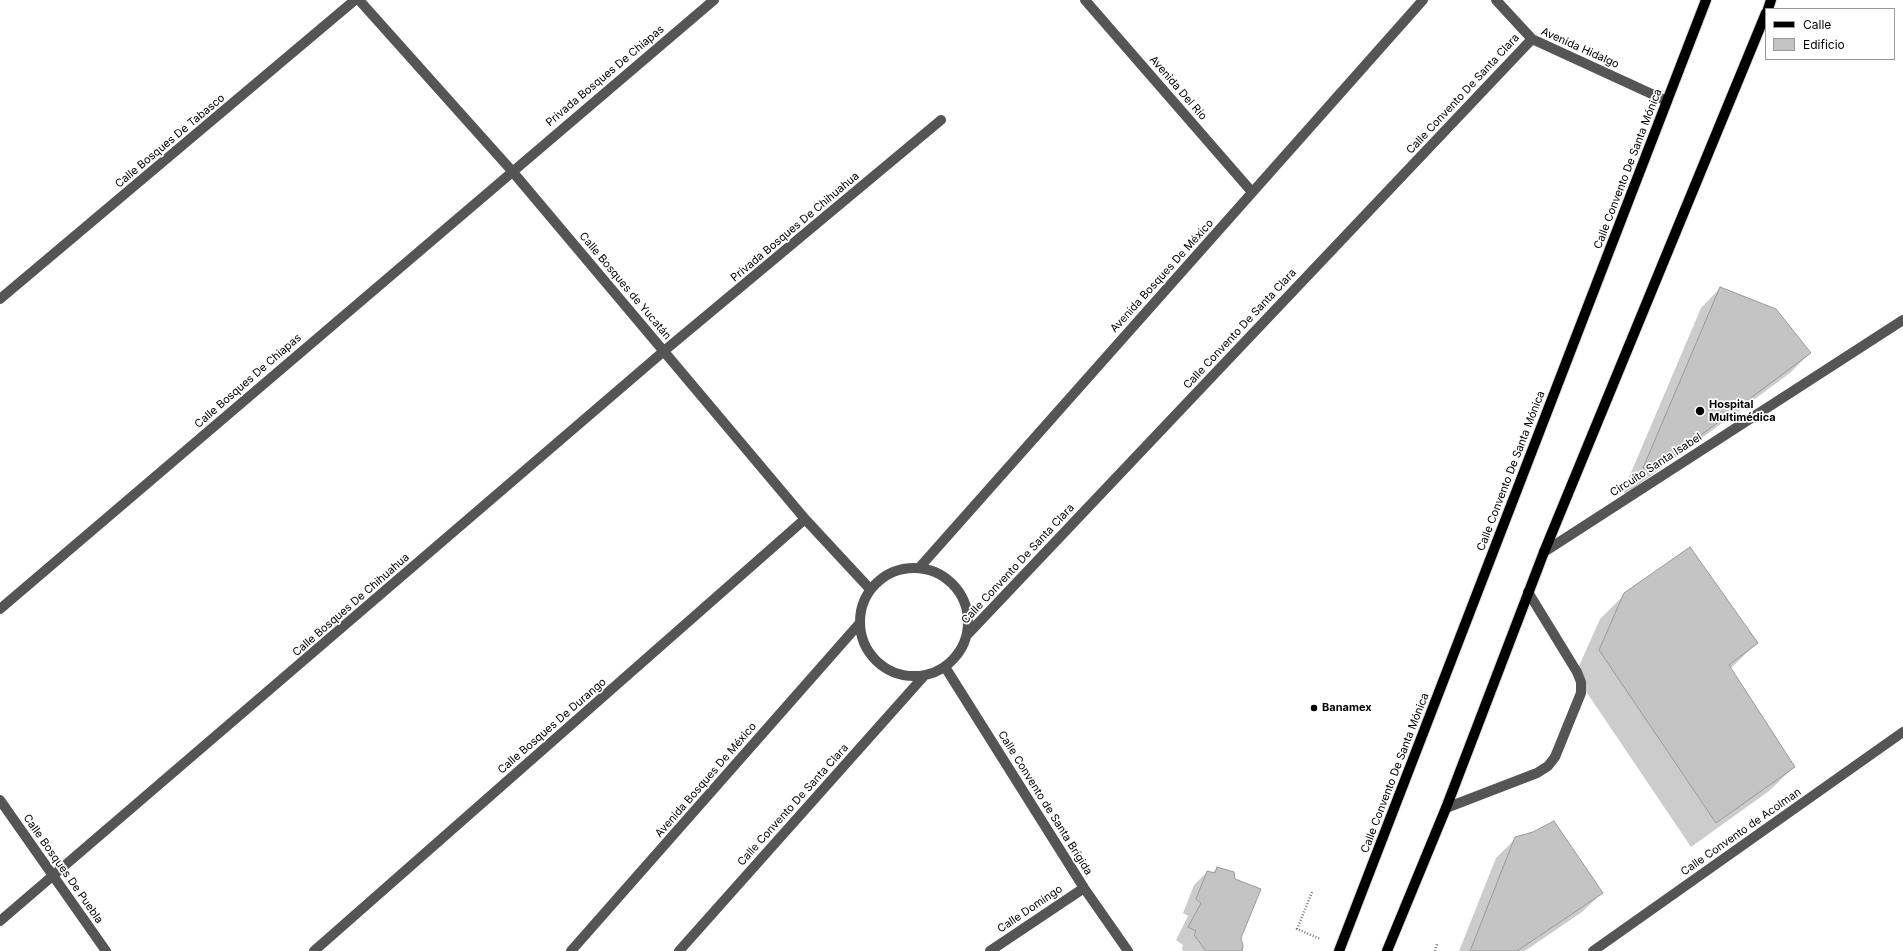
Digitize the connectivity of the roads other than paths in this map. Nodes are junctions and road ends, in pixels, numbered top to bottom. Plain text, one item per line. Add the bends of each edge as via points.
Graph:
1 (355, 0) edge
2 (359, 0) edge
3 (714, 0) edge
4 (1085, 0) edge
5 (1423, 0) edge
6 (1496, 0) edge
7 (1706, 0) edge
8 (1765, 15) edge
9 (1532, 39) junction
10 (1667, 100) junction
11 (941, 120) dead end
12 (512, 171) junction
13 (1252, 192) junction
14 (0, 299) edge
15 (1903, 320) edge
16 (664, 351) junction
17 (805, 519) junction
18 (1544, 552) junction
19 (919, 568) junction
20 (870, 589) junction
21 (1528, 592) junction
22 (0, 610) edge
23 (859, 624) junction
24 (967, 635) junction
25 (945, 667) junction
26 (924, 676) junction
27 (1903, 732) edge
28 (0, 800) edge
29 (1446, 808) junction
30 (53, 876) junction
31 (1084, 888) junction
32 (0, 921) edge
33 (1340, 949) edge
34 (106, 951) edge
35 (314, 951) edge
36 (571, 951) edge
37 (679, 951) edge
38 (990, 951) edge
39 (1128, 951) edge
40 (1387, 951) edge
41 (1593, 951) edge

1 - 14 street, Calle Bosques De Tabasco
2 - 12 street, Calle Bosques de Yucatán
3 - 12 street, Privada Bosques De Chiapas
4 - 13 street, Avenida Del Río
5 - 13 street, Avenida Bosques De México
6 - 9 street, Avenida Hidalgo
7 - 10 main road, Calle Convento De Santa Mónica
8 - 18 main road
9 - 10 street, Avenida Hidalgo
9 - 24 street, Calle Convento De Santa Clara
10 - 33 main road, Calle Convento De Santa Mónica
11 - 16 street, Privada Bosques De Chihuahua
12 - 16 street, Calle Bosques de Yucatán
12 - 22 street, Calle Bosques De Chiapas
13 - 19 street, Avenida Bosques De México
15 - 18 street, Circuito Santa Isabel
16 - 17 street, Calle Bosques de Yucatán
16 - 30 street, Calle Bosques De Chihuahua
17 - 20 street, Calle Bosques de Yucatán
17 - 35 street, Calle Bosques De Durango
18 - 21 main road
19 - 20 street via 892,572
19 - 24 street via 934,572 958,591 965,605
20 - 23 street via 860,612
21 - 29 main road
21 - 29 street via 1577,672 1581,682 1581,693 1548,766 1537,773
23 - 26 street via 862,640 880,665 893,673 908,677
23 - 36 street, Avenida Bosques De México
24 - 25 street via 955,658
25 - 26 street
25 - 31 street, Calle Convento de Santa Brígida
26 - 37 street, Calle Convento De Santa Clara
27 - 41 street, Calle Convento de Acolman
28 - 30 street, Calle Bosques De Puebla
29 - 40 main road
30 - 32 street
30 - 34 street, Calle Bosques De Puebla
31 - 38 street, Calle Domingo
31 - 39 street, Calle Convento de Santa Brígida

